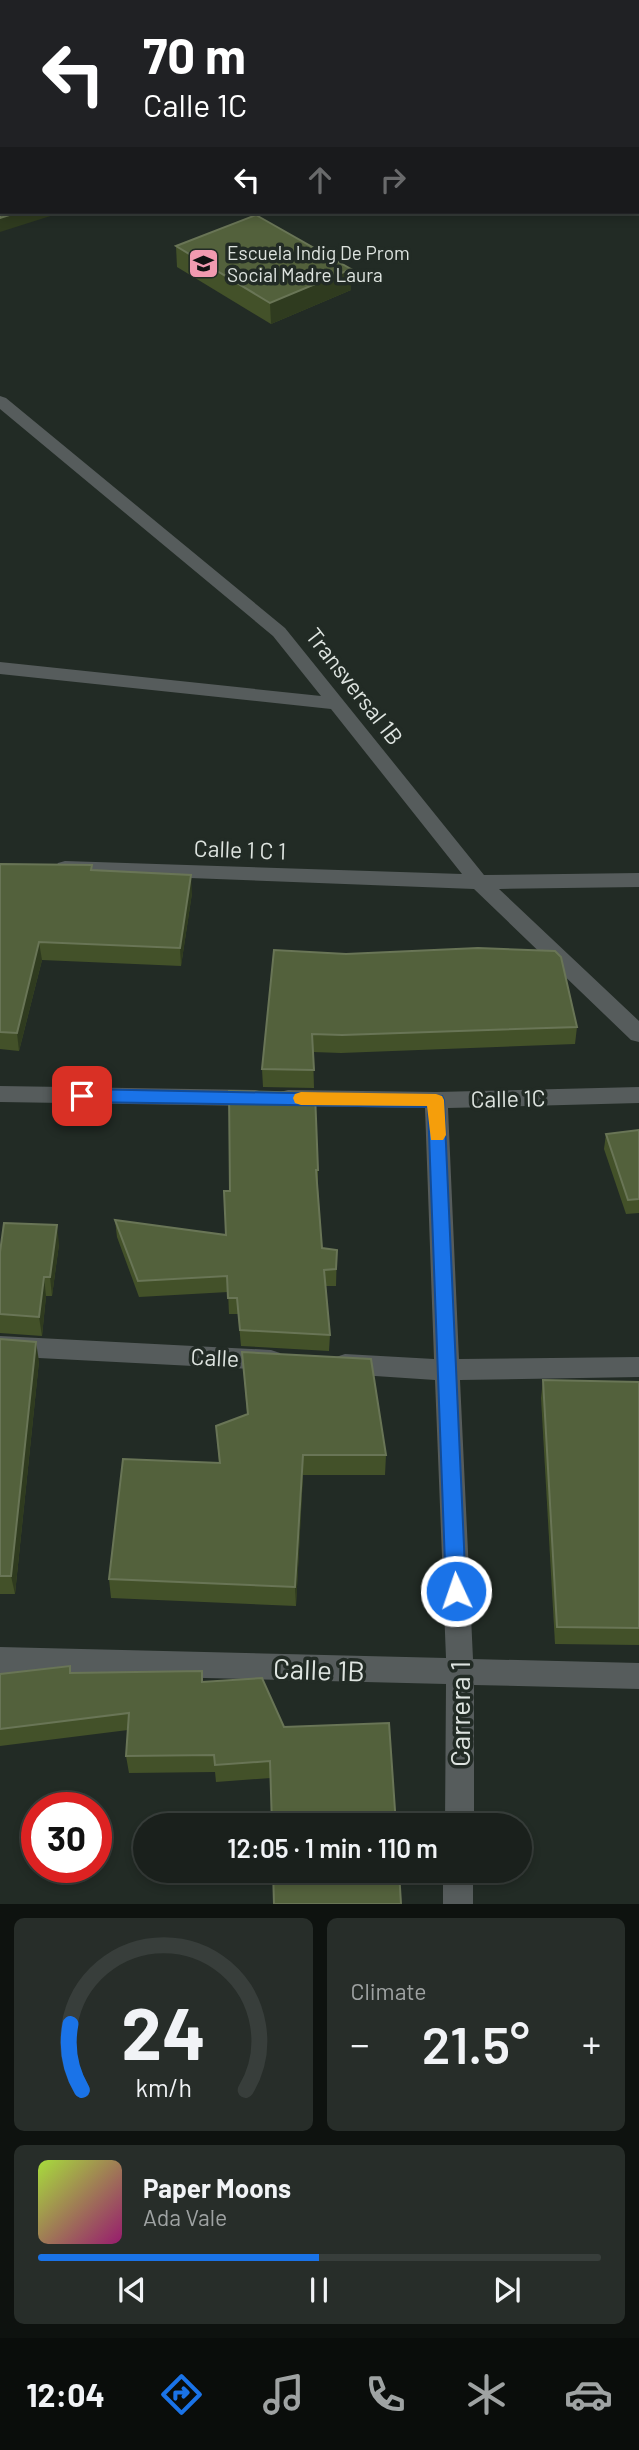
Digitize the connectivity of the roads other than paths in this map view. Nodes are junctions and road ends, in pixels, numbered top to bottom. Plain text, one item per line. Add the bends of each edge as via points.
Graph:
1 (0, 401) edge
2 (0, 668) edge
3 (335, 704) junction
4 (41, 867) edge
5 (639, 880) edge
6 (479, 882) junction
7 (639, 1034) edge
8 (0, 1094) edge
9 (639, 1095) edge
10 (436, 1100) junction
11 (0, 1346) edge
12 (293, 1361) edge
13 (321, 1363) edge
14 (639, 1367) edge
15 (446, 1370) junction
16 (0, 1660) edge
17 (460, 1673) junction
18 (639, 1676) edge
19 (459, 1813) edge
20 (458, 1883) edge
21 (458, 1904) edge

1 - 3 street, Transversal 1B via 279,632
2 - 3 street
3 - 6 street, Transversal 1B
4 - 6 street, Calle 1 C 1
5 - 6 street, Calle 1 C 1
6 - 7 street, Transversal 1B
8 - 10 street, Calle 1C
9 - 10 street, Calle 1C
10 - 15 street, Carrera 1
11 - 12 street, Calle
13 - 15 street
14 - 15 street
15 - 17 street, Carrera 1
16 - 17 street, Calle 1B
17 - 18 street, Calle 1B
17 - 19 street, Carrera 1
20 - 21 street

